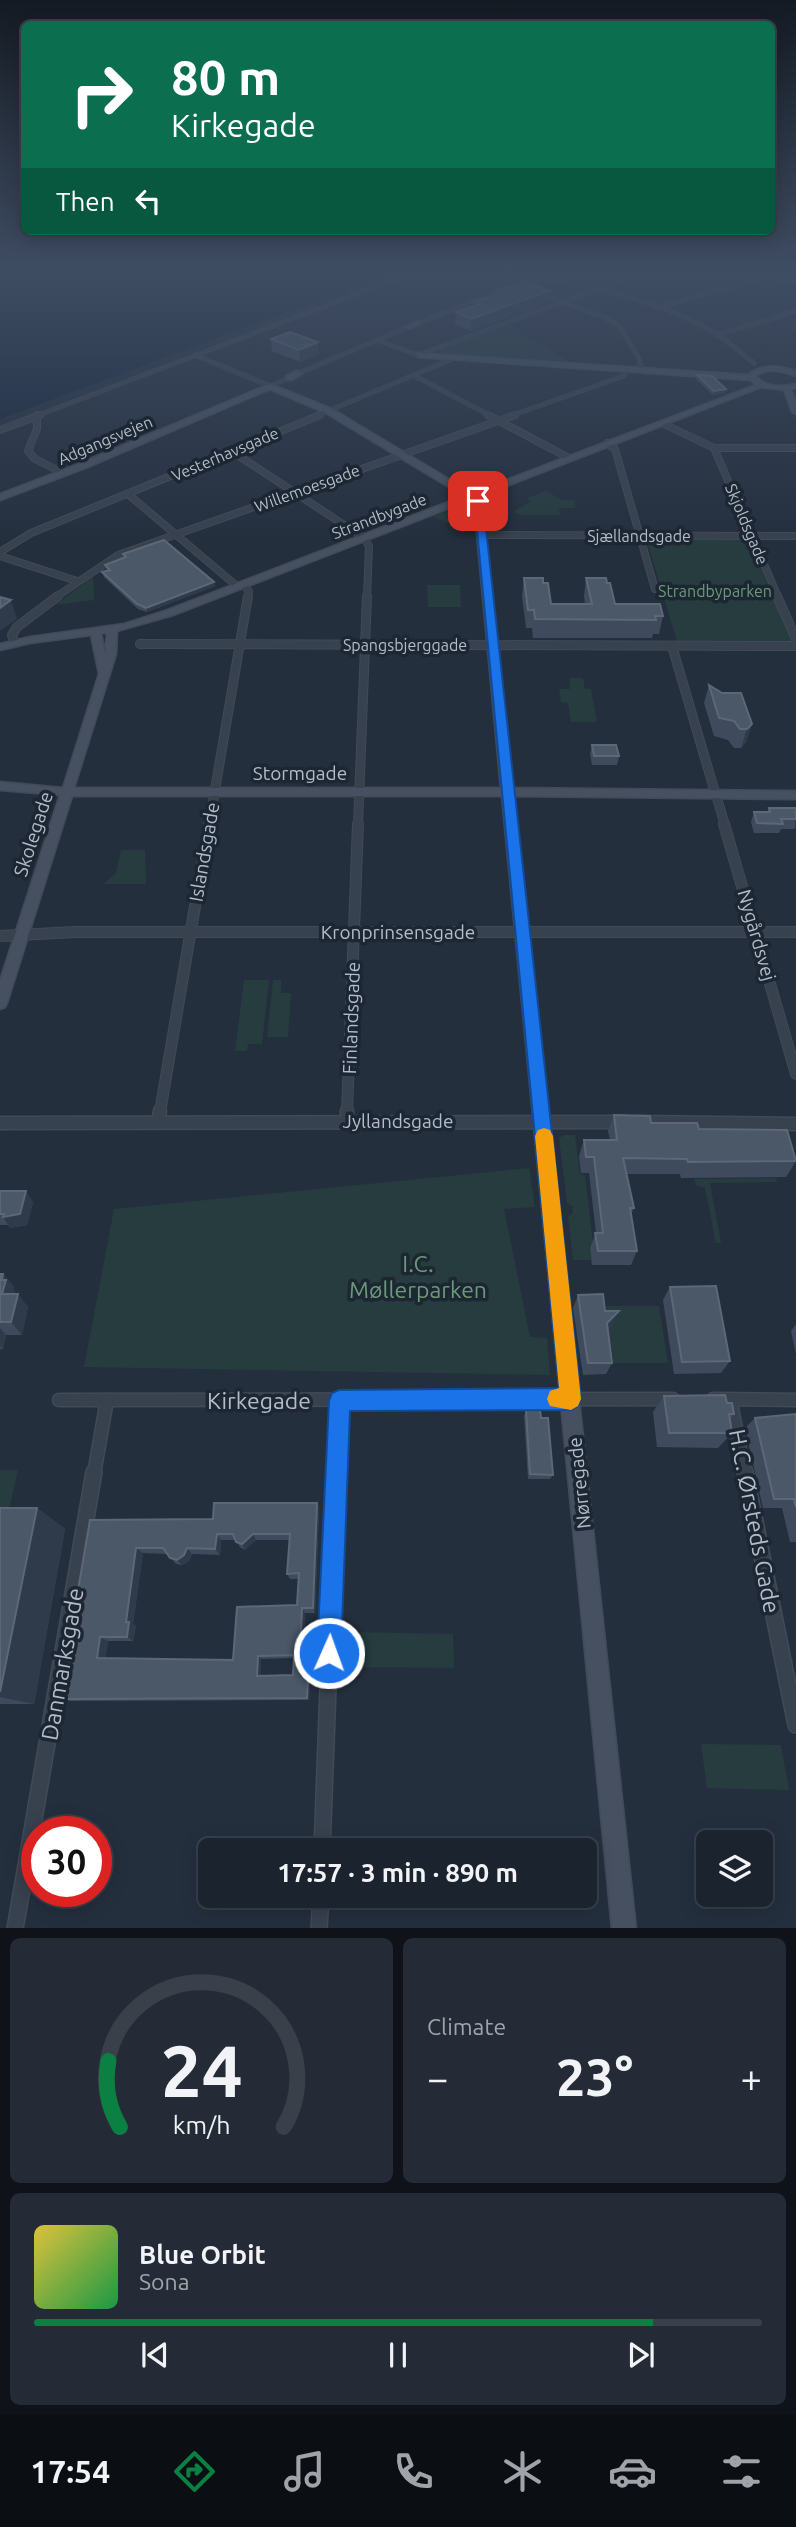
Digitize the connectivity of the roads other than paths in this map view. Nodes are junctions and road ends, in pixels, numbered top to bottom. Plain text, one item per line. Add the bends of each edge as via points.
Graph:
1 (177, 362) edge
2 (212, 362) edge
3 (325, 362) edge
4 (446, 362) edge
5 (499, 362) edge
6 (640, 362) edge
7 (752, 362) edge
8 (759, 367) junction
9 (626, 370) junction
10 (640, 371) junction
11 (796, 372) edge
12 (299, 373) joint
13 (415, 376) junction
14 (289, 378) joint
15 (752, 378) junction
16 (761, 385) junction
17 (270, 386) junction
18 (787, 388) edge
19 (329, 411) junction
20 (796, 412) edge
21 (37, 415) junction
22 (498, 420) junction
23 (662, 423) junction
24 (0, 430) edge
25 (607, 443) junction
26 (714, 448) junction
27 (796, 448) edge
28 (233, 452) junction
29 (399, 454) junction
30 (569, 458) junction
31 (63, 473) junction
32 (294, 493) junction
33 (128, 495) junction
34 (472, 496) junction
35 (0, 497) edge
36 (177, 534) junction
37 (482, 536) junction
38 (639, 536) junction
39 (751, 536) junction
40 (796, 536) edge
41 (364, 538) junction
42 (0, 554) edge
43 (77, 581) junction
44 (240, 586) junction
45 (655, 589) dead end
46 (111, 629) junction
47 (96, 632) junction
48 (796, 639) edge
49 (14, 643) junction
50 (139, 644) dead end
51 (239, 645) junction
52 (365, 645) junction
53 (492, 645) junction
54 (672, 646) junction
55 (796, 646) edge
56 (0, 647) edge
57 (103, 677) junction
58 (0, 786) edge
59 (796, 789) edge
60 (67, 792) junction
61 (360, 792) junction
62 (509, 792) junction
63 (715, 792) junction
64 (214, 793) junction
65 (796, 795) edge
66 (189, 932) junction
67 (354, 932) junction
68 (523, 932) junction
69 (796, 932) edge
70 (22, 933) junction
71 (757, 933) junction
72 (0, 936) edge
73 (0, 1000) edge
74 (796, 1074) edge
75 (347, 1121) junction
76 (158, 1122) junction
77 (542, 1122) junction
78 (0, 1123) edge
79 (796, 1124) edge
80 (571, 1399) junction
81 (730, 1399) junction
82 (59, 1400) dead end
83 (107, 1400) junction
84 (796, 1400) edge
85 (339, 1401) junction
86 (796, 1725) edge
87 (322, 1838) edge
88 (320, 1908) edge
89 (15, 1928) edge
90 (319, 1928) edge
91 (624, 1928) edge

1 - 21 street
2 - 17 street
3 - 12 street, Adgangsvejen
4 - 13 street, Vesterhavsgade
5 - 9 street
6 - 10 street
7 - 8 street
8 - 11 street
8 - 15 street
9 - 10 street
9 - 22 street, Willemoesgade via 624,376
10 - 15 street
12 - 14 street, Adgangsvejen
13 - 19 street, Vesterhavsgade
13 - 22 street
14 - 17 street, Adgangsvejen
15 - 16 street
16 - 18 street
16 - 23 street, Strandbygade
17 - 19 street
17 - 31 street, Adgangsvejen
18 - 20 street
19 - 28 street, Vesterhavsgade
19 - 29 street
21 - 24 street
21 - 31 street via 28,451
22 - 29 street, Willemoesgade
22 - 30 street
23 - 25 street, Strandbygade
23 - 26 street
25 - 30 street, Strandbygade
25 - 38 street via 615,449
26 - 27 street
26 - 39 street, Skjoldsgade
28 - 32 street
28 - 33 street, Vesterhavsgade
29 - 32 street, Willemoesgade
29 - 34 street
30 - 34 street, Strandbygade
31 - 35 street, Adgangsvejen
32 - 36 street, Willemoesgade
32 - 41 street
33 - 36 street
33 - 42 street, Vesterhavsgade via 31,533
34 - 37 street, Nørregade via 480,509
34 - 41 street, Strandbygade
36 - 43 street, Willemoesgade via 108,560
36 - 44 street
37 - 38 street, Sjællandsgade
37 - 53 street, Nørregade
38 - 39 street, Sjællandsgade
38 - 45 street
39 - 40 street, Sjællandsgade
39 - 48 street, Skjoldsgade
41 - 44 street, Strandbygade
41 - 52 street, Finlandsgade via 369,546
42 - 43 street, Vesterhavsgade
43 - 49 street, Willemoesgade via 18,627 12,635
44 - 46 street, Strandbygade
44 - 51 street, Islandsgade via 248,591
46 - 47 street, Strandbygade
46 - 57 street, Skolegade via 111,654
47 - 49 street, Strandbygade
47 - 57 street, Skolegade
49 - 56 street, Strandbygade
50 - 51 street, Spangsbjerggade
51 - 52 street, Spangsbjerggade
51 - 64 street, Islandsgade
52 - 53 street, Spangsbjerggade
52 - 61 street, Finlandsgade
53 - 54 street, Spangsbjerggade
53 - 62 street, Nørregade
54 - 55 street, Spangsbjerggade
54 - 63 street, Nygårdsvej
57 - 60 street, Skolegade
58 - 60 street, Stormgade
59 - 63 street, Stormgade
60 - 64 street, Stormgade
60 - 70 street, Skolegade
61 - 62 street, Stormgade
61 - 64 street, Stormgade
61 - 67 street, Finlandsgade
62 - 63 street, Stormgade
62 - 68 street, Nørregade
63 - 65 street, Stormgade
63 - 71 street, Nygårdsvej
64 - 66 street, Islandsgade
66 - 67 street, Kronprinsensgade
66 - 70 street, Kronprinsensgade
66 - 76 street, Islandsgade
67 - 68 street, Kronprinsensgade
67 - 75 street, Finlandsgade
68 - 71 street, Kronprinsensgade
68 - 77 street, Nørregade
69 - 71 street, Kronprinsensgade
70 - 72 street, Kronprinsensgade
70 - 73 street, Skolegade
71 - 74 street, Nygårdsvej
75 - 76 street, Jyllandsgade
75 - 77 street, Jyllandsgade
76 - 78 street, Jyllandsgade
77 - 79 street, Jyllandsgade
77 - 80 street, Nørregade
80 - 81 street, Kirkegade
80 - 85 street, Kirkegade
80 - 91 street, Nørregade
81 - 84 street, Kirkegade
81 - 86 street, H.C. Ørsteds Gade
82 - 83 street, Kirkegade
83 - 85 street, Kirkegade
83 - 89 street, Danmarksgade
85 - 87 street
88 - 90 street

